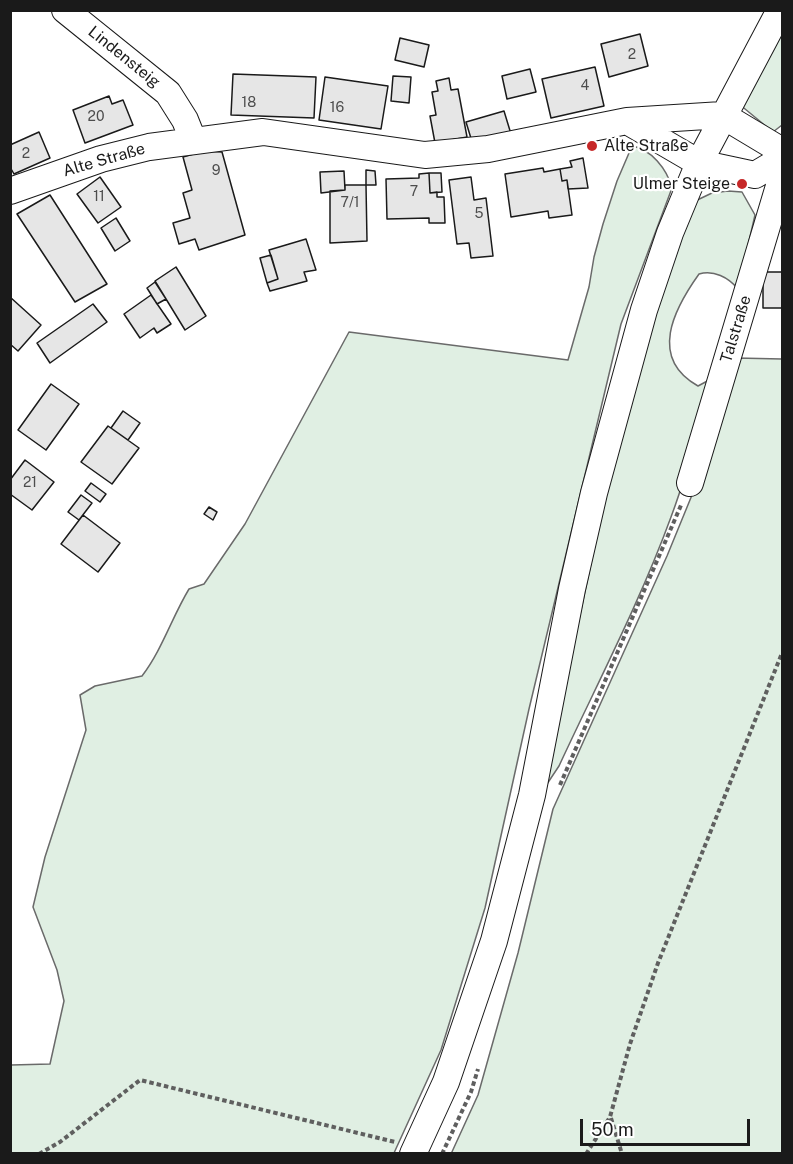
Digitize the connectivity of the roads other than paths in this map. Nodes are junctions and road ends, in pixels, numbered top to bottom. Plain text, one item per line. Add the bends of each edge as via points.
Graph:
1 (65, 10) edge
2 (780, 10) edge
3 (722, 115) junction
4 (627, 121) junction
5 (193, 140) junction
6 (783, 151) edge
7 (783, 159) edge
8 (699, 163) junction
9 (783, 176) edge
10 (10, 191) edge
11 (690, 483) road end
12 (415, 1150) edge

1 - 5 street, Lindensteig via 168,93
2 - 3 street
3 - 4 street, Alte Straße
3 - 6 street
3 - 8 street
4 - 5 street, Alte Straße via 488,149 424,155 263,132
4 - 8 street
5 - 10 street, Alte Straße via 101,159
7 - 8 street via 754,175
8 - 12 street via 644,310 611,429 572,589 532,795 494,941 446,1082
9 - 11 street, Talstraße

